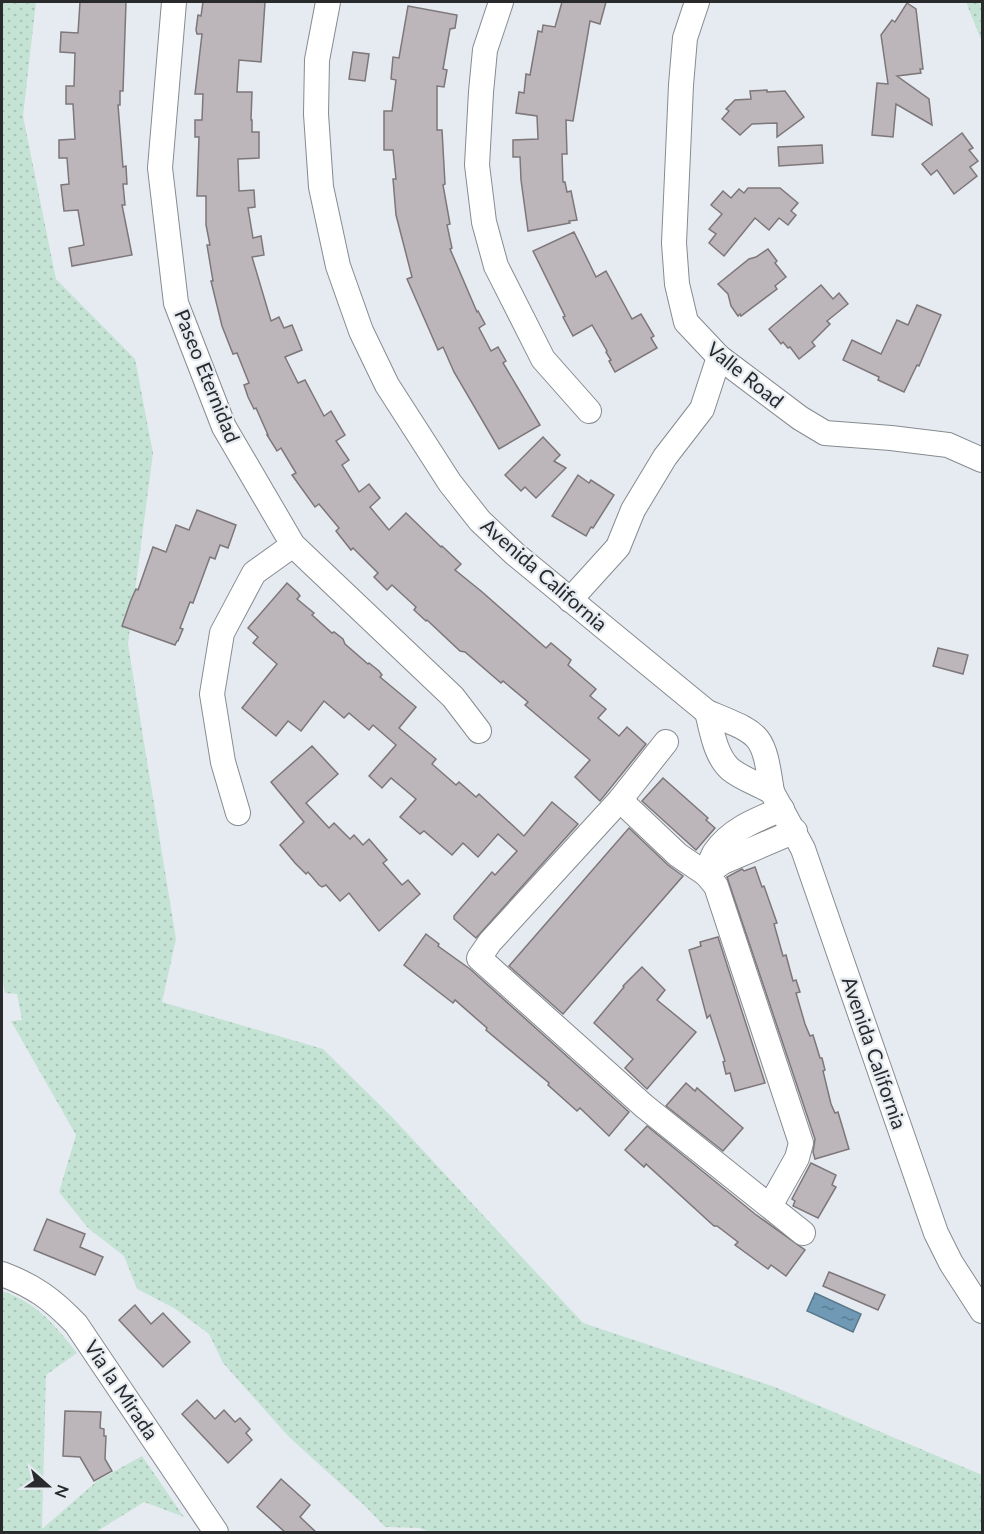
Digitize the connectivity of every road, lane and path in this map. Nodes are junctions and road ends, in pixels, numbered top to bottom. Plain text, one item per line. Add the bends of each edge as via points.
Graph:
1 (174, 2) edge
2 (328, 2) edge
3 (501, 2) edge
4 (697, 2) edge
5 (719, 357) junction
6 (589, 411) dead end
7 (982, 460) edge
8 (293, 545) junction
9 (570, 600) junction
10 (707, 712) junction
11 (479, 731) dead end
12 (666, 742) dead end
13 (620, 800) junction
14 (777, 801) junction
15 (238, 813) dead end
16 (795, 831) junction
17 (706, 874) junction
18 (770, 1206) junction
19 (803, 1233) dead end
20 (2, 1274) edge
21 (982, 1311) edge
22 (216, 1533) edge

1 - 8 street, Paseo Eternidad via 160,168 177,303 224,428
2 - 9 street, Avenida California via 317,60 321,187 338,267 361,331 387,385 450,483 501,541
3 - 6 street via 485,50 481,92 477,165 484,222 496,266 543,359
4 - 5 street, Valle Road via 685,38 674,264 686,322
5 - 7 street, Valle Road via 825,433 948,446
5 - 9 street via 702,409 665,457 633,510 618,547
8 - 11 street, Paseo Eternidad via 453,697
8 - 15 street via 254,573 222,633 212,694 223,762
9 - 10 street, Avenida California
10 - 14 street via 724,762
10 - 14 street, Avenida California via 756,736 765,752
12 - 13 street
13 - 17 street via 678,855
13 - 18 street via 478,958 644,1106
14 - 16 street, Avenida California
14 - 17 street via 727,839 715,853
16 - 17 street via 723,862
16 - 21 street, Avenida California via 936,1233
17 - 18 street via 716,886 801,1143 798,1158
18 - 19 street
20 - 22 street, Via la Mirada via 53,1301 76,1324

